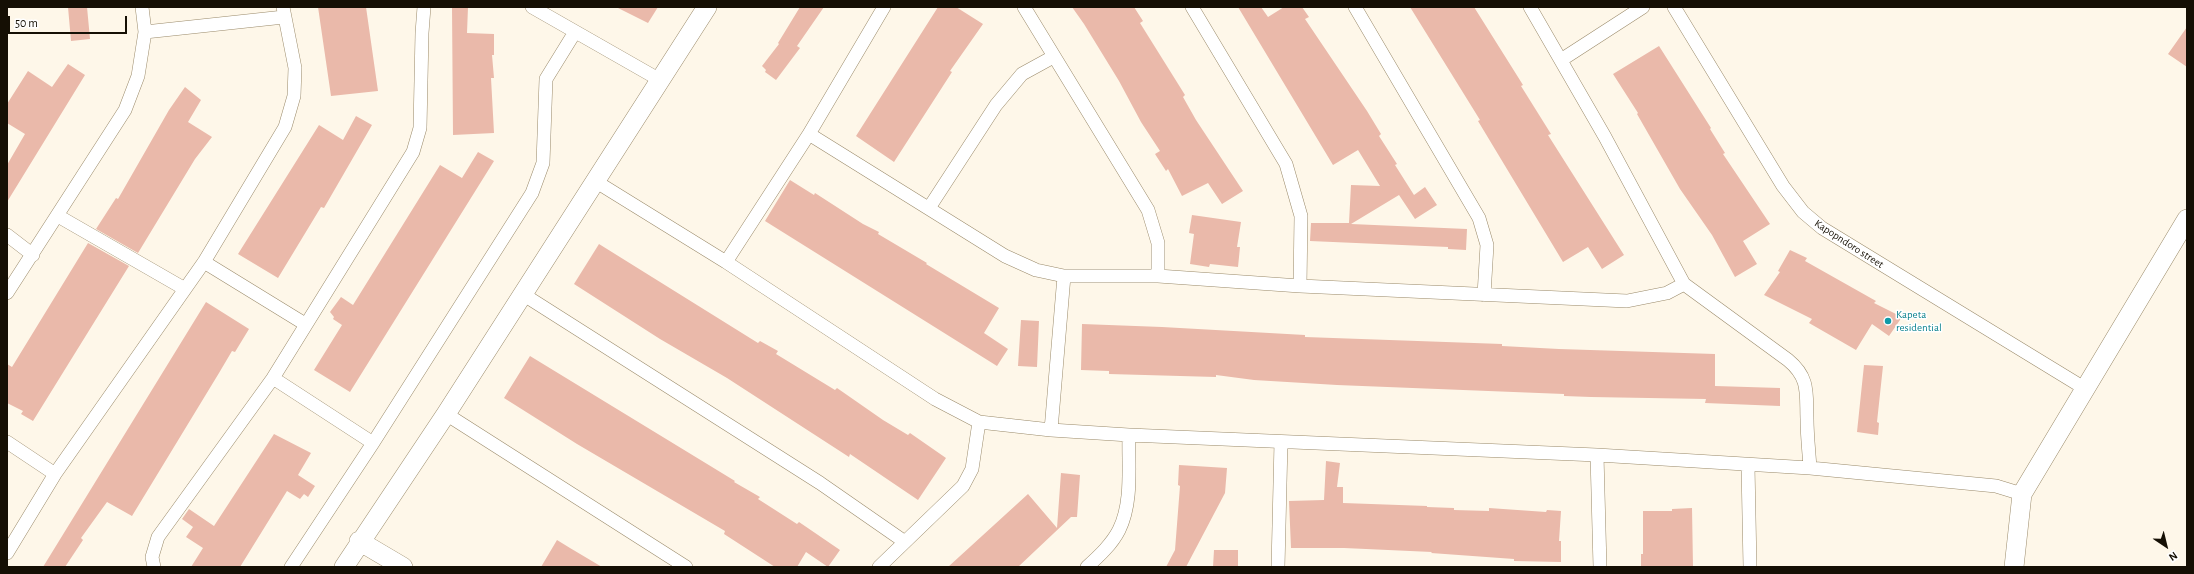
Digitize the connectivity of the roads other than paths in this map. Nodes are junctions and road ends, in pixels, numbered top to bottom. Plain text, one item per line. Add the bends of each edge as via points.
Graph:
1 (142, 7) edge
2 (424, 7) edge
3 (532, 7) edge
4 (707, 7) edge
5 (884, 7) edge
6 (1024, 7) edge
7 (1192, 7) edge
8 (1355, 7) edge
9 (1530, 7) edge
10 (1643, 7) edge
11 (1674, 7) edge
12 (284, 12) edge
13 (145, 32) junction
14 (575, 32) junction
15 (1053, 57) junction
16 (1561, 60) junction
17 (660, 80) junction
18 (809, 134) junction
19 (595, 182) junction
20 (929, 208) junction
21 (58, 216) junction
22 (2187, 219) edge
23 (7, 235) edge
24 (33, 255) junction
25 (204, 262) junction
26 (726, 262) junction
27 (1064, 276) junction
28 (1158, 276) junction
29 (1684, 284) junction
30 (1300, 286) junction
31 (185, 289) junction
32 (7, 293) edge
33 (521, 293) junction
34 (1484, 295) junction
35 (305, 324) junction
36 (273, 378) junction
37 (2084, 388) junction
38 (446, 414) junction
39 (979, 422) junction
40 (1051, 430) junction
41 (1129, 435) junction
42 (7, 442) edge
43 (1281, 442) junction
44 (373, 443) junction
45 (1597, 455) junction
46 (1748, 466) junction
47 (1810, 468) junction
48 (55, 474) junction
49 (2022, 494) junction
50 (359, 541) junction
51 (905, 542) junction
52 (7, 552) edge
53 (154, 567) edge
54 (291, 567) edge
55 (344, 567) edge
56 (403, 567) edge
57 (686, 567) edge
58 (879, 567) edge
59 (1087, 567) edge
60 (1278, 567) edge
61 (1600, 567) edge
62 (1750, 567) edge
63 (2014, 567) edge

1 - 13 street
2 - 35 street via 420,128 413,152
3 - 14 street
4 - 17 street
5 - 18 street
6 - 15 street
7 - 30 street via 1286,164 1301,216
8 - 34 street via 1479,218 1487,244
9 - 16 street
10 - 16 street
11 - 37 street, Kapopndoro street via 1783,186 1803,212 1822,228
12 - 13 street
12 - 25 street via 295,68 294,96 285,127
13 - 21 street via 138,76 125,110
14 - 17 street
14 - 44 street via 546,79 544,163 532,193
15 - 20 street via 1022,74 996,105
15 - 28 street via 1148,210 1158,242
16 - 29 street
17 - 19 street
18 - 20 street
18 - 26 street
19 - 26 street
19 - 33 street
20 - 27 street via 1005,256 1036,270
21 - 24 street
21 - 31 street
22 - 37 street
23 - 24 street
24 - 32 street
25 - 31 street
25 - 35 street
26 - 39 street via 935,400
27 - 28 street
27 - 40 street
28 - 30 street
29 - 34 street via 1667,293 1627,301
29 - 47 street via 1797,367 1803,377 1808,397
30 - 34 street
31 - 48 street
33 - 38 street
33 - 51 street via 820,483
35 - 36 street
36 - 44 street
36 - 53 street via 158,537 152,557
37 - 49 street
38 - 50 street
38 - 57 street
39 - 40 street
39 - 51 street via 972,469 963,486
40 - 41 street
41 - 43 street
41 - 59 street via 1127,506 1119,530 1105,550
42 - 48 street
43 - 45 street
43 - 60 street
44 - 54 street
45 - 46 street
45 - 61 street
46 - 47 street
46 - 62 street
47 - 49 street via 1996,486
48 - 52 street
49 - 63 street
50 - 55 street
50 - 56 street
51 - 58 street

